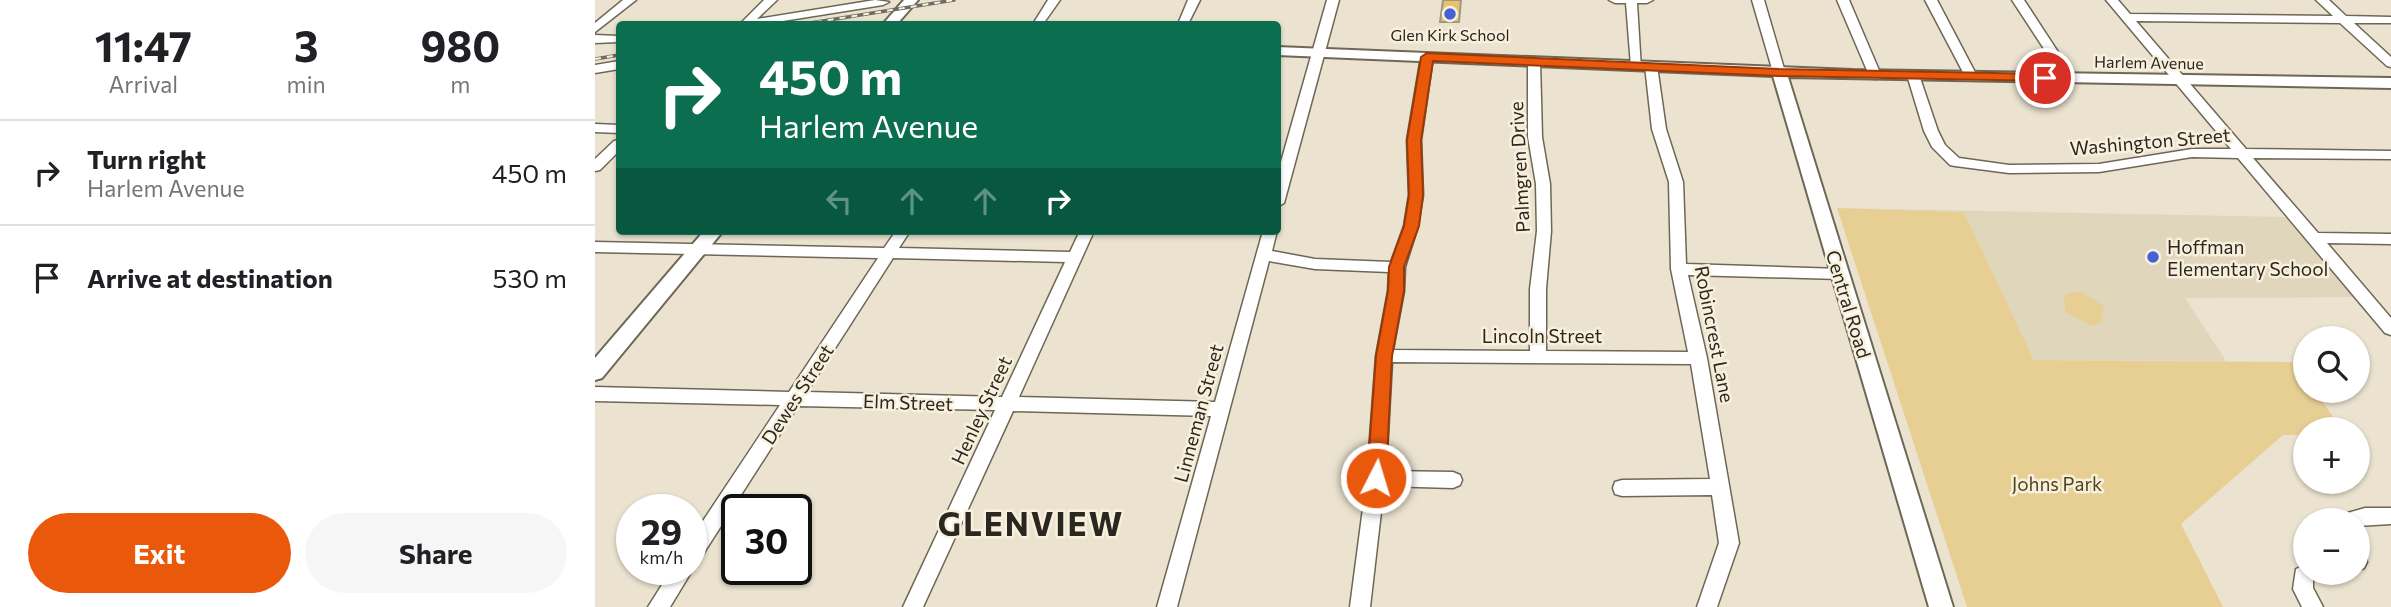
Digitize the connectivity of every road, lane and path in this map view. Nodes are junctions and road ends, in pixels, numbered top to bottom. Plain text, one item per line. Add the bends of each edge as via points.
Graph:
1 (630, 0) edge
2 (771, 0) edge
3 (911, 0) edge
4 (1054, 0) edge
5 (1194, 0) edge
6 (1333, 0) edge
7 (1615, 0) edge
8 (1647, 0) edge
9 (1758, 0) edge
10 (1843, 0) edge
11 (1931, 0) edge
12 (2018, 0) edge
13 (2112, 0) edge
14 (2322, 0) edge
15 (1631, 1) edge
16 (883, 2) dead end
17 (2126, 17) junction
18 (2343, 19) junction
19 (2391, 20) edge
20 (748, 21) edge
21 (764, 21) edge
22 (893, 21) edge
23 (1040, 21) edge
24 (1184, 21) edge
25 (595, 29) edge
26 (595, 39) edge
27 (616, 39) edge
28 (1281, 51) edge
29 (1319, 52) junction
30 (1427, 57) junction
31 (1534, 61) junction
32 (2391, 63) edge
33 (616, 66) edge
34 (1644, 66) junction
35 (595, 69) edge
36 (1779, 72) junction
37 (1875, 75) junction
38 (1913, 75) junction
39 (1971, 76) junction
40 (2070, 78) junction
41 (2176, 79) junction
42 (2391, 83) edge
43 (595, 128) edge
44 (616, 129) edge
45 (1281, 141) edge
46 (1294, 141) junction
47 (616, 147) edge
48 (2239, 152) junction
49 (2391, 155) edge
50 (595, 167) edge
51 (1281, 188) edge
52 (711, 235) edge
53 (900, 235) edge
54 (1085, 235) edge
55 (1269, 235) edge
56 (2312, 237) junction
57 (2391, 239) edge
58 (595, 247) edge
59 (699, 249) junction
60 (888, 254) junction
61 (1075, 257) junction
62 (1261, 263) junction
63 (1315, 264) joint
64 (1397, 267) junction
65 (1679, 269) junction
66 (1840, 274) junction
67 (2391, 329) edge
68 (1538, 355) junction
69 (1384, 356) junction
70 (1699, 358) junction
71 (595, 372) edge
72 (595, 394) edge
73 (794, 398) junction
74 (1007, 405) junction
75 (1221, 409) junction
76 (1376, 478) junction
77 (1453, 480) dead end
78 (1719, 487) junction
79 (1622, 488) dead end
80 (2370, 516) edge
81 (2391, 516) edge
82 (707, 531) edge
83 (672, 585) edge
84 (2303, 585) edge
85 (658, 607) edge
86 (913, 607) edge
87 (1167, 607) edge
88 (1360, 607) edge
89 (1707, 607) edge
90 (1941, 607) edge
91 (2313, 607) edge

1 - 25 street
2 - 20 street
3 - 22 main road
4 - 23 street
5 - 24 street
6 - 29 street
7 - 15 street
8 - 15 street
9 - 36 street, Central Road
10 - 37 street
11 - 39 street
12 - 40 street
13 - 17 street
14 - 18 street
15 - 34 street, Robincrest Lane
16 - 21 street
17 - 18 street
17 - 41 street
18 - 19 street
18 - 32 street
26 - 27 street
28 - 29 main road, Harlem Avenue
29 - 30 main road, Harlem Avenue
29 - 46 street
30 - 31 main road, Harlem Avenue
30 - 64 street via 1414,140 1416,195
31 - 34 main road, Harlem Avenue
31 - 68 street, Palmgren Drive via 1544,231
33 - 35 street
34 - 36 main road, Harlem Avenue
34 - 65 street, Robincrest Lane via 1676,182
36 - 37 main road, Harlem Avenue
36 - 66 main road, Central Road
37 - 38 main road, Harlem Avenue
38 - 39 main road, Harlem Avenue
38 - 48 street, Washington Street via 1931,131 1955,162 2009,169 2099,168 2164,156
39 - 40 main road, Harlem Avenue
40 - 41 main road, Harlem Avenue
41 - 42 main road, Harlem Avenue
41 - 48 street
43 - 44 street
45 - 46 street
46 - 51 street
47 - 50 street
48 - 49 street, Washington Street
48 - 56 street
52 - 59 main road
53 - 60 street, Dewes Street
54 - 61 street, Henley Street
55 - 62 street, Linneman Street
56 - 57 street
56 - 67 street
58 - 59 street
59 - 60 street
59 - 71 main road
60 - 61 street
60 - 73 street, Dewes Street
61 - 74 street, Henley Street
62 - 63 street
62 - 75 street, Linneman Street
63 - 64 street
64 - 69 street
65 - 66 street
65 - 70 street, Robincrest Lane
66 - 90 main road, Central Road
68 - 69 street, Lincoln Street
68 - 70 street, Lincoln Street
69 - 76 street
70 - 78 street, Robincrest Lane
72 - 73 street, Elm Street
73 - 74 street, Elm Street
73 - 82 street, Dewes Street
74 - 75 street, Elm Street
74 - 86 street, Henley Street
75 - 87 street, Linneman Street
76 - 77 street
76 - 88 street
78 - 79 street
78 - 89 street, Robincrest Lane via 1729,543
80 - 81 street
83 - 85 street
84 - 91 street

